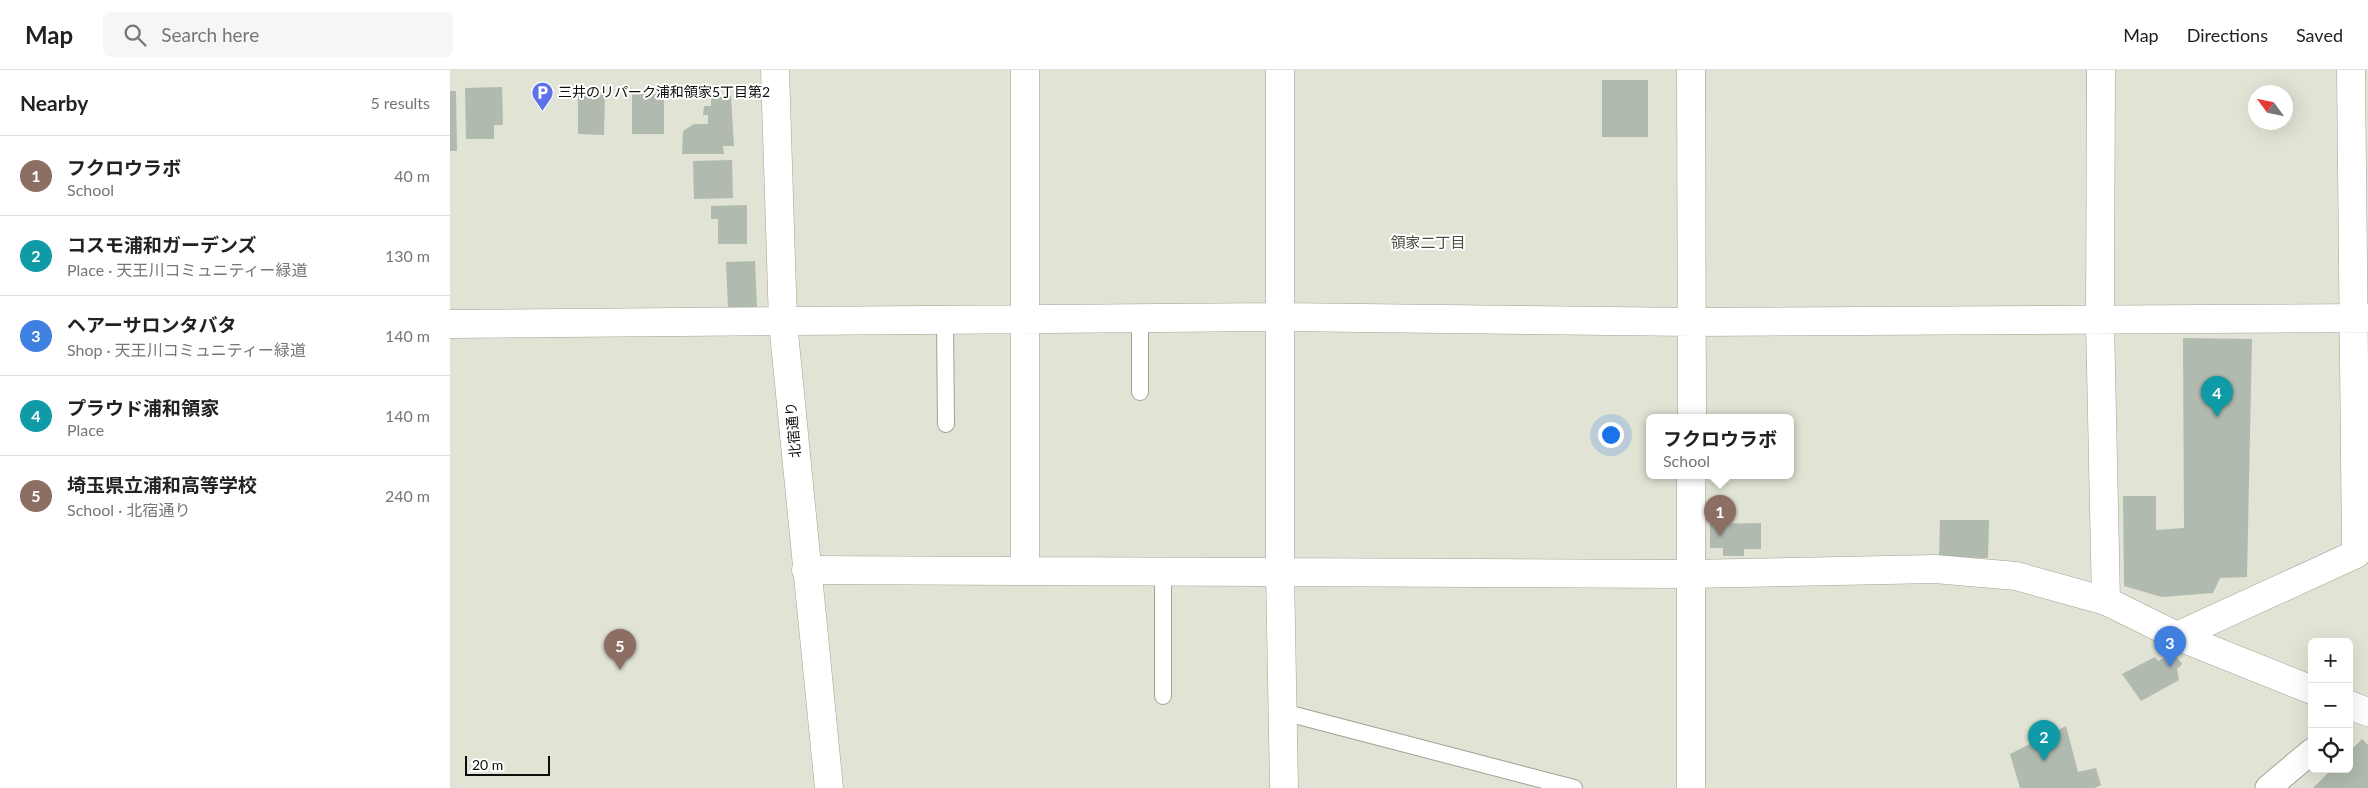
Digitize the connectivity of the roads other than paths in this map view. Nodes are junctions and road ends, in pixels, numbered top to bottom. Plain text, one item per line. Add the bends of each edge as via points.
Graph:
1 (775, 70) edge
2 (1025, 70) edge
3 (1280, 70) edge
4 (1690, 70) edge
5 (2101, 70) edge
6 (2351, 70) edge
7 (2360, 191) edge
8 (1281, 317) junction
9 (2361, 318) edge
10 (1140, 319) junction
11 (1025, 320) junction
12 (945, 321) junction
13 (2100, 321) junction
14 (1693, 322) junction
15 (783, 323) junction
16 (450, 324) edge
17 (1140, 392) dead end
18 (1692, 414) edge
19 (946, 424) dead end
20 (1691, 479) edge
21 (2362, 550) edge
22 (806, 570) junction
23 (1025, 571) junction
24 (1163, 572) junction
25 (1280, 572) junction
26 (1690, 574) junction
27 (2106, 601) junction
28 (2177, 636) junction
29 (2308, 688) edge
30 (1163, 696) dead end
31 (1283, 712) junction
32 (2308, 754) edge
33 (829, 788) edge
34 (1284, 788) edge
35 (1574, 788) edge
36 (1691, 788) edge
37 (2268, 788) edge

1 - 15 street, 北宿通り
2 - 11 street
3 - 8 street
4 - 14 street
5 - 13 street
6 - 7 street
7 - 9 street
8 - 10 street
8 - 14 street
8 - 25 street
9 - 13 street
9 - 21 street
10 - 11 street
10 - 17 lane
11 - 12 street
11 - 23 street
12 - 15 street
12 - 19 lane
13 - 14 street
13 - 27 street
14 - 18 street
15 - 16 street
15 - 22 street, 北宿通り
20 - 26 street
21 - 28 street
22 - 23 street
22 - 33 street, 北宿通り
23 - 24 street
24 - 25 street
24 - 30 lane
25 - 26 street
25 - 31 street
26 - 27 street via 1934,569 2016,576
26 - 36 street
27 - 28 street
28 - 29 street
31 - 34 street
31 - 35 lane
32 - 37 street

